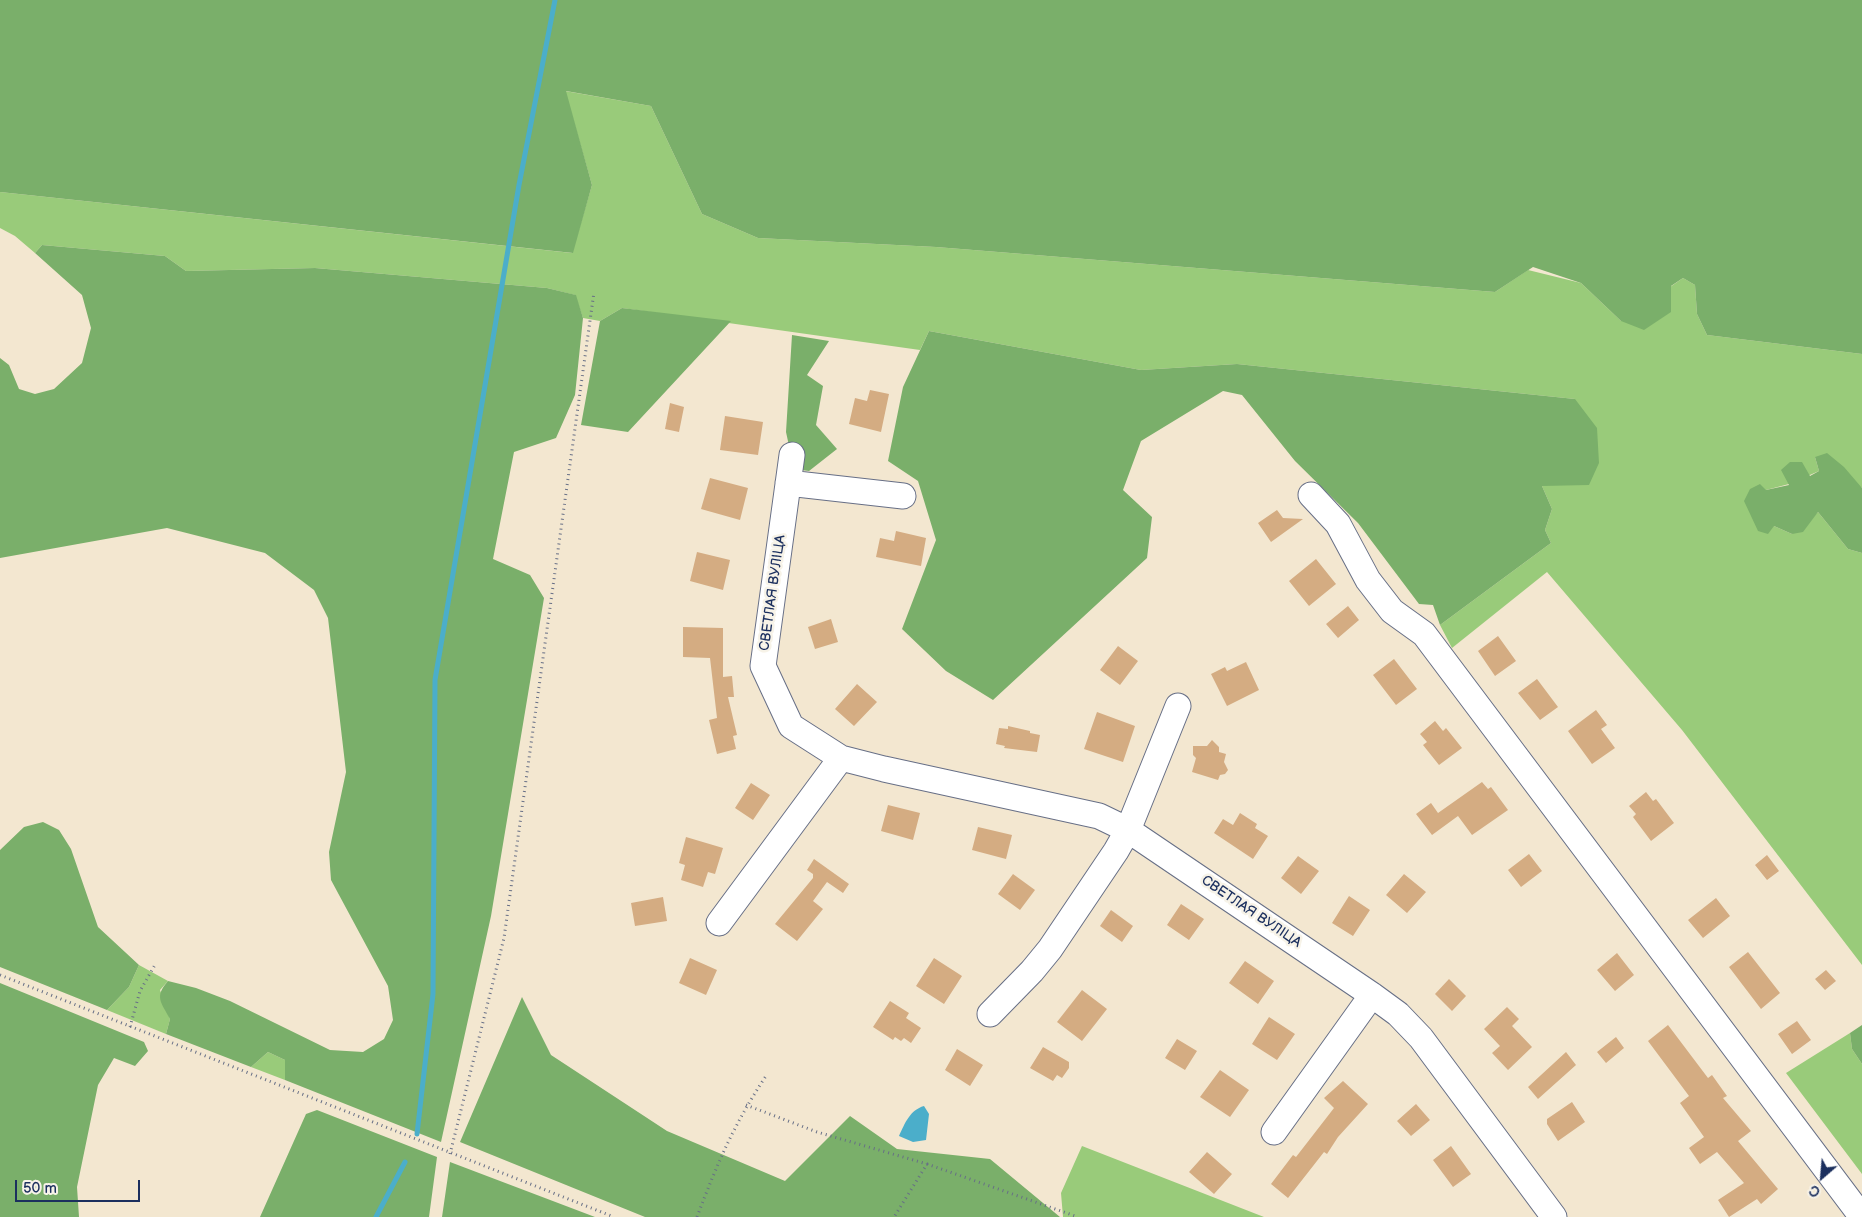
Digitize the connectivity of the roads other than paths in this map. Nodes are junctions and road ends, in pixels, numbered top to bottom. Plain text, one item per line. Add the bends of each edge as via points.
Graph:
1 (792, 455) dead end
2 (788, 483) junction
3 (1311, 495) dead end
4 (903, 496) dead end
5 (1178, 706) dead end
6 (841, 758) junction
7 (1128, 830) junction
8 (719, 923) dead end
9 (1372, 995) junction
10 (990, 1014) dead end
11 (1274, 1132) dead end
12 (1554, 1217) edge
13 (1862, 1217) edge

1 - 2 street, СВЕТЛАЯ ВУЛІЦА
2 - 4 street
2 - 6 street, СВЕТЛАЯ ВУЛІЦА via 763,666 791,726
3 - 13 street via 1338,524 1368,580 1392,611 1424,634
5 - 7 street
6 - 7 street, СВЕТЛАЯ ВУЛІЦА via 1099,816
6 - 8 street
7 - 9 street, СВЕТЛАЯ ВУЛІЦА
7 - 10 street via 1050,949
9 - 11 street
9 - 12 street, СВЕТЛАЯ ВУЛІЦА via 1398,1014 1421,1038

